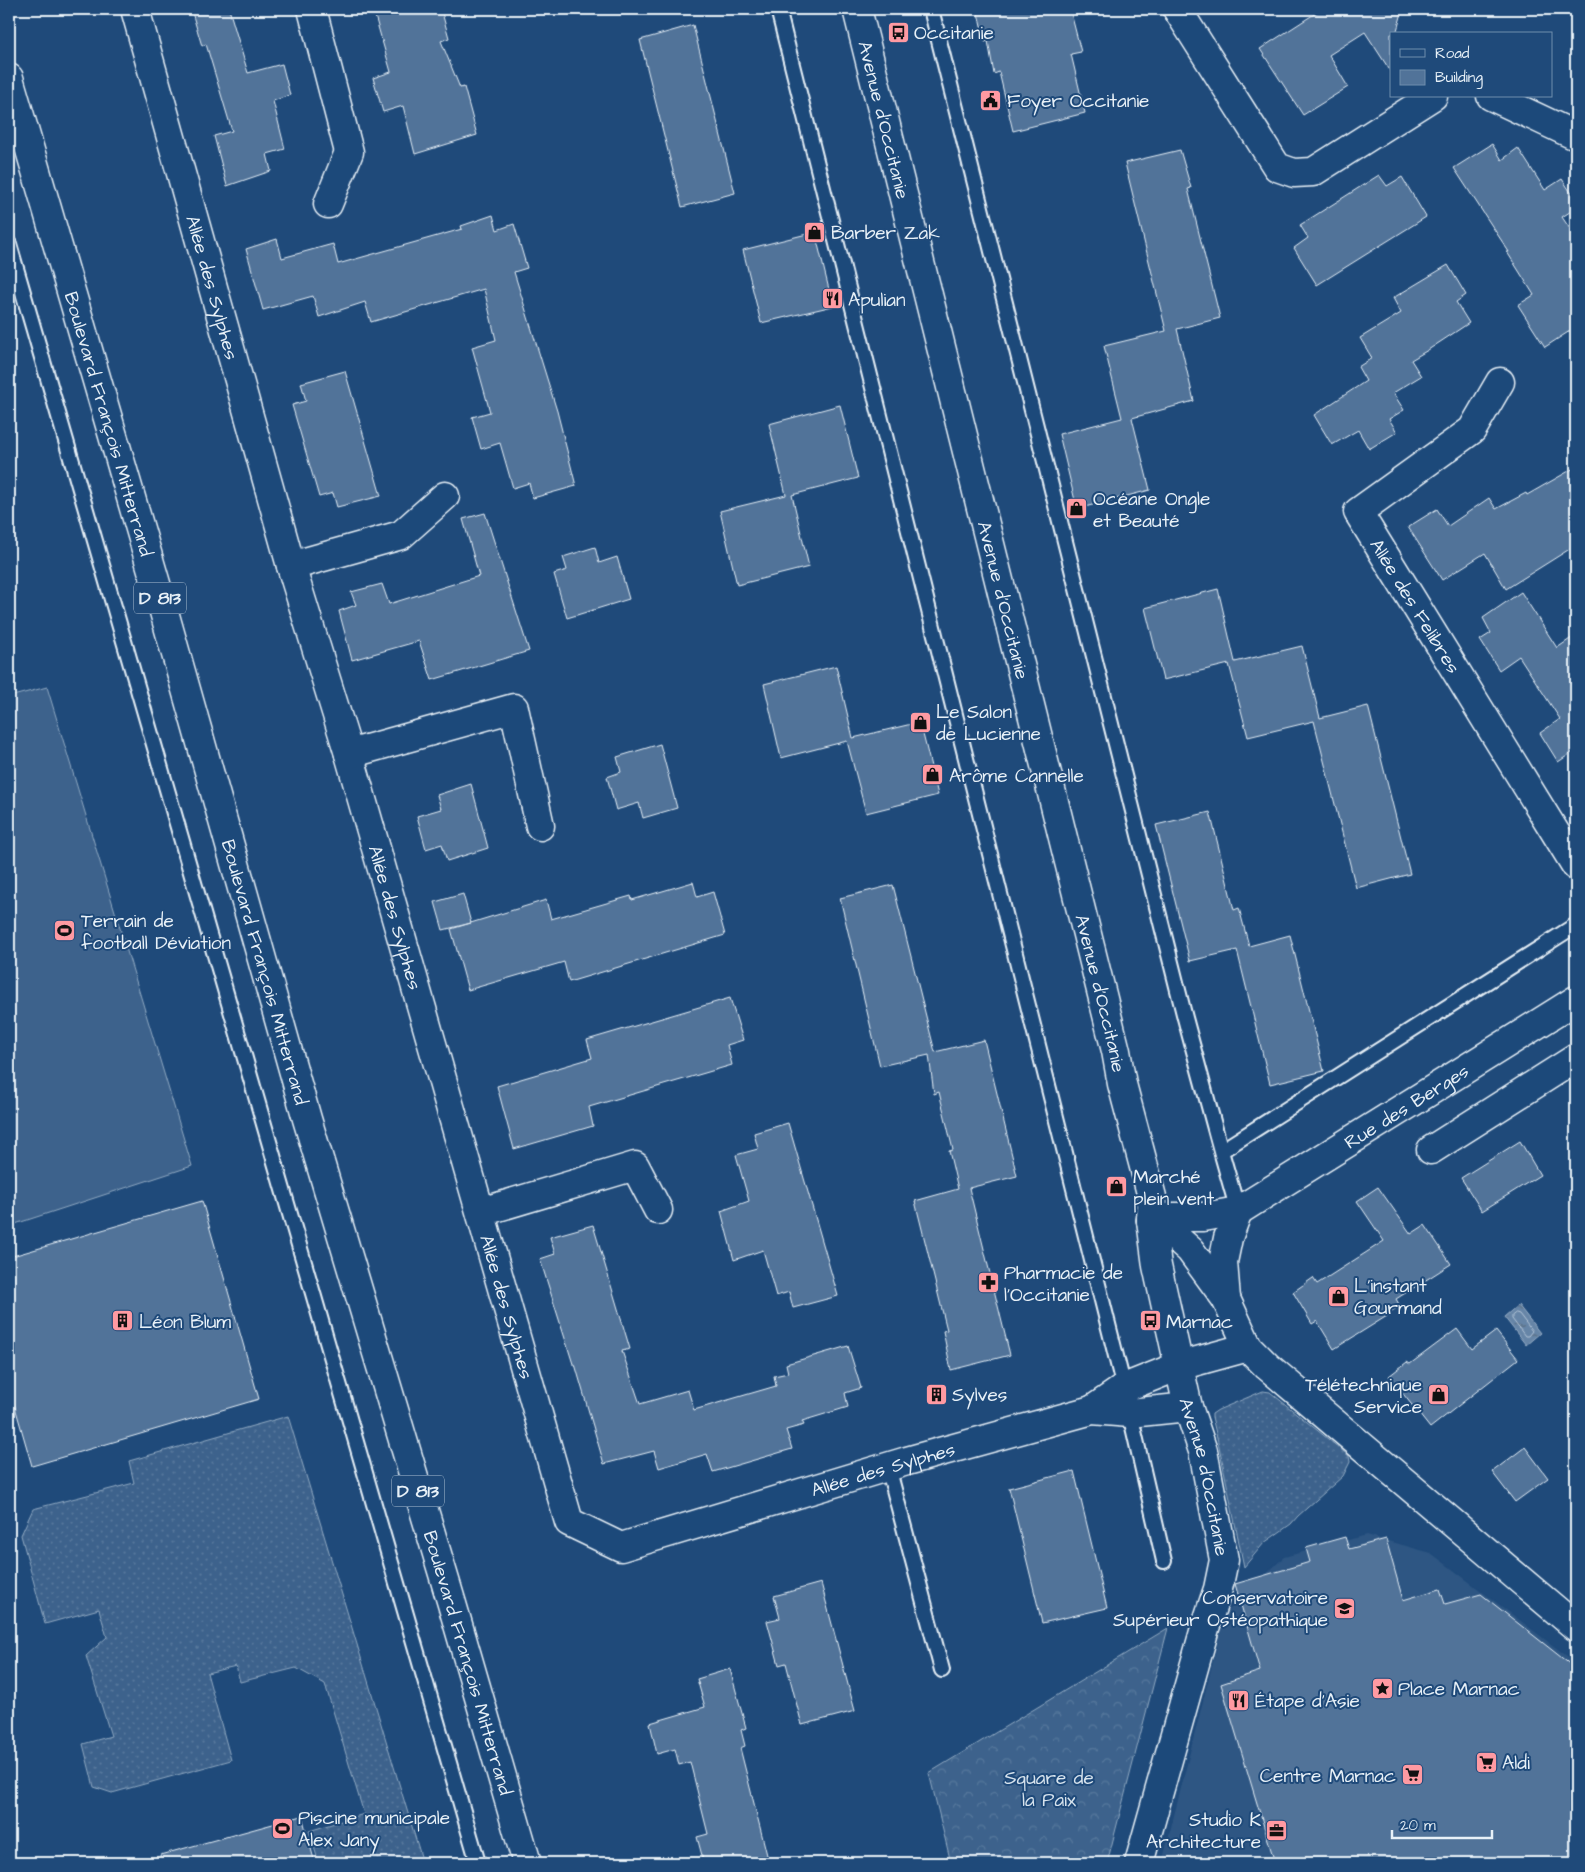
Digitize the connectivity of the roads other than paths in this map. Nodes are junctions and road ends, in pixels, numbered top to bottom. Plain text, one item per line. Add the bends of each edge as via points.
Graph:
1 (135, 9) edge
2 (312, 9) edge
3 (778, 9) edge
4 (857, 9) edge
5 (931, 9) edge
6 (1177, 9) edge
7 (9, 78) edge
8 (1430, 98) edge
9 (1495, 98) edge
10 (1576, 136) edge
11 (328, 204) dead end
12 (9, 244) edge
13 (1500, 382) dead end
14 (445, 496) dead end
15 (292, 566) junction
16 (349, 754) junction
17 (540, 826) dead end
18 (1576, 866) edge
19 (1576, 925) edge
20 (1576, 1000) edge
21 (1576, 1058) edge
22 (1431, 1150) dead end
23 (1221, 1151) junction
24 (658, 1210) dead end
25 (1238, 1211) junction
26 (481, 1212) junction
27 (1151, 1220) junction
28 (1226, 1299) junction
29 (1248, 1347) junction
30 (1178, 1366) junction
31 (1127, 1400) junction
32 (1188, 1407) junction
33 (888, 1467) junction
34 (1164, 1561) dead end
35 (1576, 1627) edge
36 (942, 1670) dead end
37 (478, 1863) edge
38 (527, 1863) edge
39 (1139, 1863) edge

1 - 15 street, Allée des Sylphes
2 - 11 street via 349,152
3 - 31 lane
4 - 27 street, Avenue d'Occitanie via 1152,1197
5 - 23 lane via 1184,1018
6 - 8 street via 1277,167 1294,173 1314,172
7 - 38 street, Boulevard François Mitterrand / D 813 via 307,1119
9 - 10 street
12 - 37 lane
13 - 18 street, Allée des Felibres via 1472,430 1358,512
14 - 15 street via 401,534
15 - 16 street, Allée des Sylphes
16 - 17 street via 514,708
16 - 26 street, Allée des Sylphes
19 - 23 lane
20 - 25 street, Rue des Berges
21 - 22 street
23 - 25 lane
24 - 26 street via 635,1166
25 - 27 street
25 - 28 street via 1222,1262
26 - 33 street, Allée des Sylphes via 568,1522 621,1546
27 - 28 street via 1190,1250
27 - 30 street, Avenue d'Occitanie
28 - 29 street
29 - 30 street
29 - 35 street
30 - 31 street, Allée des Sylphes
30 - 32 street, Avenue d'Occitanie
31 - 32 street, Allée des Sylphes
31 - 33 street, Allée des Sylphes
31 - 34 lane
32 - 39 street, Avenue d'Occitanie via 1203,1451 1224,1560
33 - 36 lane

